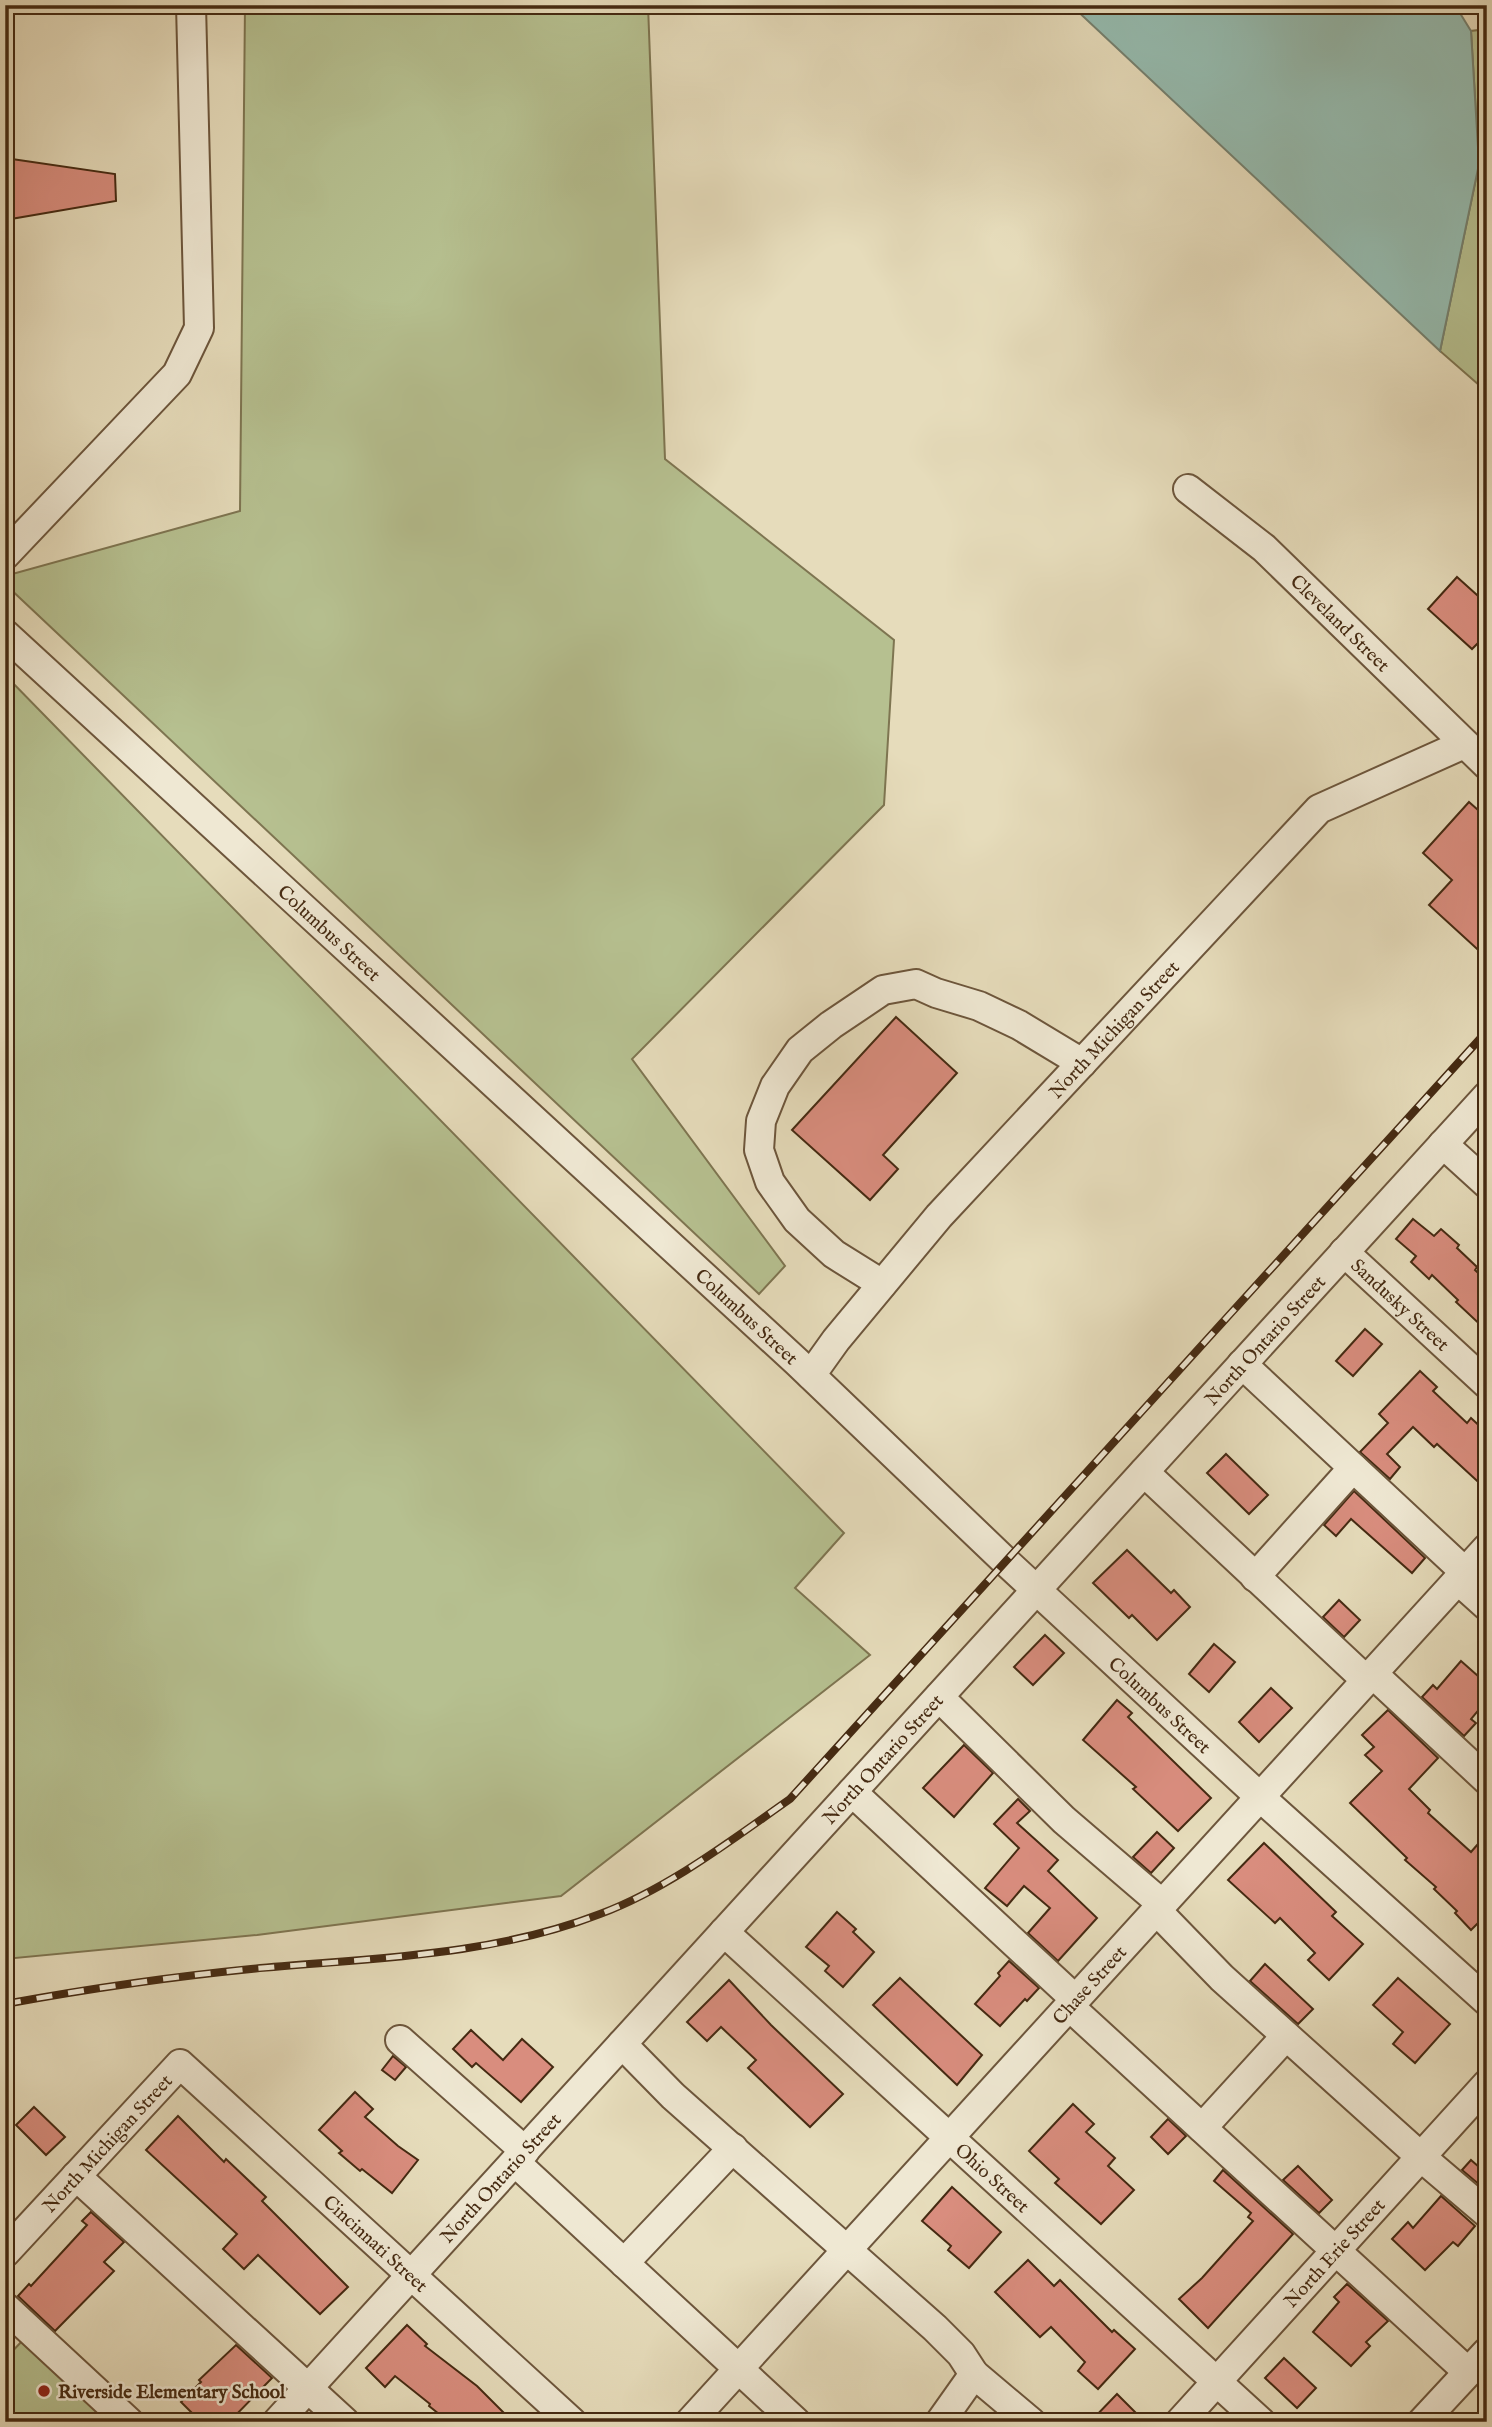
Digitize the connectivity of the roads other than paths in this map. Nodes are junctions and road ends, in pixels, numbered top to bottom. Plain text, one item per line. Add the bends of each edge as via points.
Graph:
1 (191, 5) edge
2 (1188, 489) dead end
3 (5, 555) edge
4 (5, 634) edge
5 (1464, 744) junction
6 (1487, 765) edge
7 (1082, 1063) junction
8 (1487, 1096) edge
9 (1443, 1144) junction
10 (1487, 1184) edge
11 (1344, 1252) junction
12 (882, 1284) junction
13 (1242, 1364) junction
14 (811, 1375) junction
15 (1487, 1384) edge
16 (1353, 1468) junction
17 (1144, 1472) junction
18 (1487, 1548) edge
19 (1461, 1576) junction
20 (1255, 1577) junction
21 (1036, 1590) junction
22 (1487, 1606) edge
23 (1369, 1677) junction
24 (939, 1697) junction
25 (1487, 1780) edge
26 (852, 1792) junction
27 (1260, 1797) junction
28 (1159, 1907) junction
29 (724, 1932) junction
30 (1487, 2001) edge
31 (1072, 2003) junction
32 (1286, 2036) junction
33 (400, 2040) dead end
34 (622, 2044) junction
35 (180, 2064) joint
36 (1487, 2084) edge
37 (1202, 2129) junction
38 (949, 2138) junction
39 (733, 2148) junction
40 (519, 2156) junction
41 (1421, 2157) junction
42 (76, 2176) junction
43 (1487, 2213) edge
44 (847, 2249) junction
45 (1336, 2250) junction
46 (5, 2253) edge
47 (624, 2263) junction
48 (411, 2275) junction
49 (5, 2308) edge
50 (1478, 2362) edge
51 (738, 2368) junction
52 (974, 2374) junction
53 (1217, 2382) junction
54 (308, 2388) junction
55 (129, 2422) edge
56 (277, 2422) edge
57 (345, 2422) edge
58 (572, 2422) edge
59 (690, 2422) edge
60 (796, 2422) edge
61 (940, 2422) edge
62 (1031, 2422) edge
63 (1181, 2422) edge
64 (1261, 2422) edge
65 (1422, 2422) edge

1 - 3 street via 199,328 177,374
2 - 5 street, Cleveland Street via 1264,548
4 - 14 street, Columbus Street
5 - 6 street, Cleveland Street
5 - 7 street, North Michigan Street via 1319,809
7 - 12 street, North Michigan Street
7 - 12 street via 1019,1025 916,984 883,990 800,1050 775,1086 761,1121 759,1150 770,1182 797,1220 834,1254
8 - 9 street, North Ontario Street
9 - 10 street
9 - 11 street, North Ontario Street
11 - 13 street, North Ontario Street
11 - 15 street, Sandusky Street
12 - 14 street, North Michigan Street
13 - 16 street
13 - 17 street, North Ontario Street
14 - 21 street, Columbus Street
16 - 19 street
16 - 20 street
17 - 20 street
17 - 21 street, North Ontario Street
18 - 19 street, Chase Street
19 - 22 street
19 - 23 street, Chase Street
20 - 23 street
21 - 24 street, North Ontario Street
21 - 27 street, Columbus Street
23 - 25 street
23 - 27 street, Chase Street
24 - 26 street, North Ontario Street
24 - 28 street
26 - 29 street, North Ontario Street
26 - 31 street
27 - 28 street, Chase Street
27 - 30 street, Columbus Street
28 - 31 street, Chase Street
28 - 32 street via 1201,1959
29 - 34 street, North Ontario Street
29 - 38 street, Ohio Street
31 - 37 street
31 - 38 street, Chase Street
32 - 37 street
32 - 41 street
33 - 40 street
34 - 39 street
34 - 40 street, North Ontario Street
35 - 42 street, North Michigan Street
35 - 48 street, Cincinnati Street
36 - 41 street, North Erie Street
37 - 45 street
38 - 44 street, Chase Street
38 - 53 street, Ohio Street
39 - 44 street
39 - 47 street
40 - 47 street
40 - 48 street, North Ontario Street
41 - 43 street
41 - 45 street, North Erie Street
42 - 46 street, North Michigan Street
42 - 54 street
44 - 51 street, Chase Street
44 - 52 street via 935,2328
45 - 50 street
45 - 53 street, North Erie Street
47 - 51 street
48 - 54 street, North Ontario Street
48 - 58 street, Cincinnati Street
49 - 55 street
50 - 65 street
51 - 59 street, Chase Street
51 - 60 street
52 - 61 street
52 - 62 street
53 - 63 street, North Erie Street
53 - 64 street, Ohio Street
54 - 56 street, North Ontario Street
54 - 57 street

